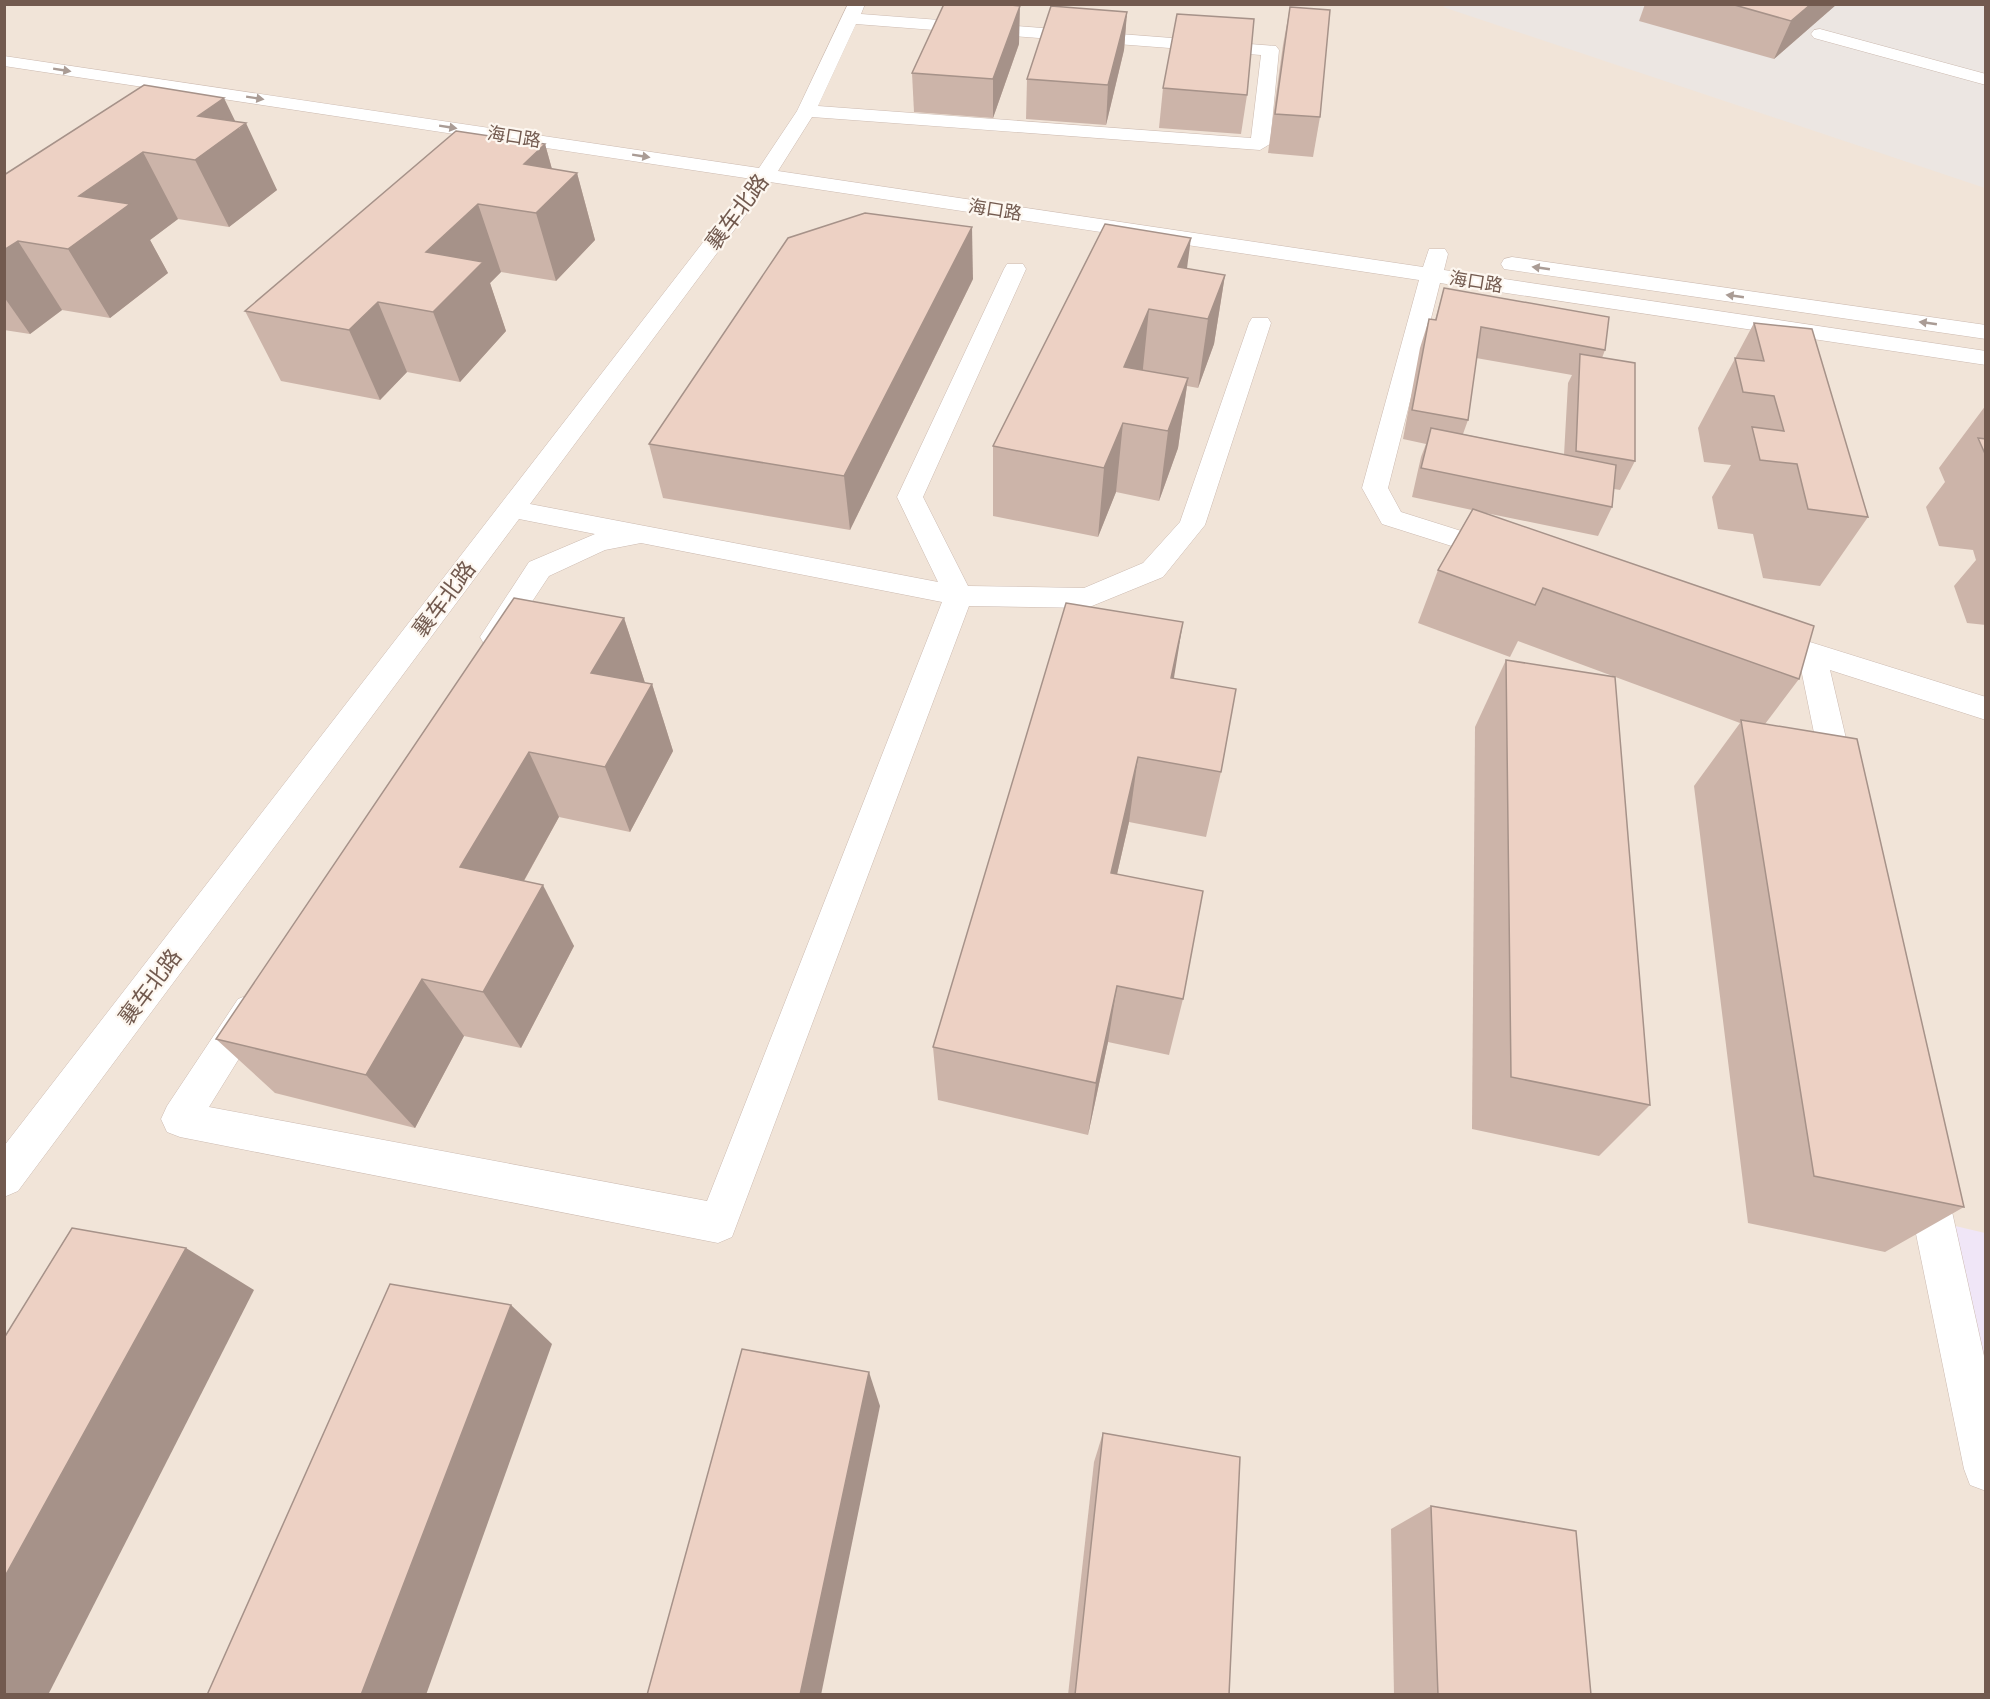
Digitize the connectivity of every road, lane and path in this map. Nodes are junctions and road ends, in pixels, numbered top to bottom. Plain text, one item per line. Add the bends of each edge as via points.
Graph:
1 (854, 11) edge
2 (1820, 34) dead end
3 (4, 44) edge
4 (4, 61) edge
5 (1986, 80) edge
6 (806, 111) junction
7 (771, 167) junction
8 (1142, 212) dead end
9 (1436, 259) junction
10 (1494, 262) dead end
11 (1015, 269) dead end
12 (1260, 323) dead end
13 (1986, 332) edge
14 (1986, 358) edge
15 (512, 509) junction
16 (642, 534) junction
17 (1528, 562) edge
18 (958, 596) junction
19 (1732, 627) edge
20 (1812, 653) junction
21 (480, 659) edge
22 (1986, 709) edge
23 (1844, 804) edge
24 (271, 979) edge
25 (1919, 1152) edge
26 (4, 1178) edge
27 (1972, 1338) edge
28 (1986, 1469) edge

1 - 6 street, 襄车北路
1 - 6 street via 1270,50 1260,144
2 - 5 street
3 - 7 street, 海口路
4 -> 7 street, 海口路
6 - 7 street, 襄车北路
7 - 8 street, 海口路
7 - 9 street, 海口路
7 - 15 street, 襄车北路
9 - 14 street, 海口路
9 - 17 street via 1375,488 1391,518
13 -> 10 street, 海口路
11 - 18 street via 910,497
12 - 18 street via 1192,525 1153,570 1087,598
15 - 16 street
15 - 26 street, 襄车北路
16 - 18 street
16 - 21 street via 598,542 539,569
18 - 24 street via 718,1223 180,1119
19 - 20 street
20 - 22 street
20 - 23 street
25 - 27 street
27 - 28 street

